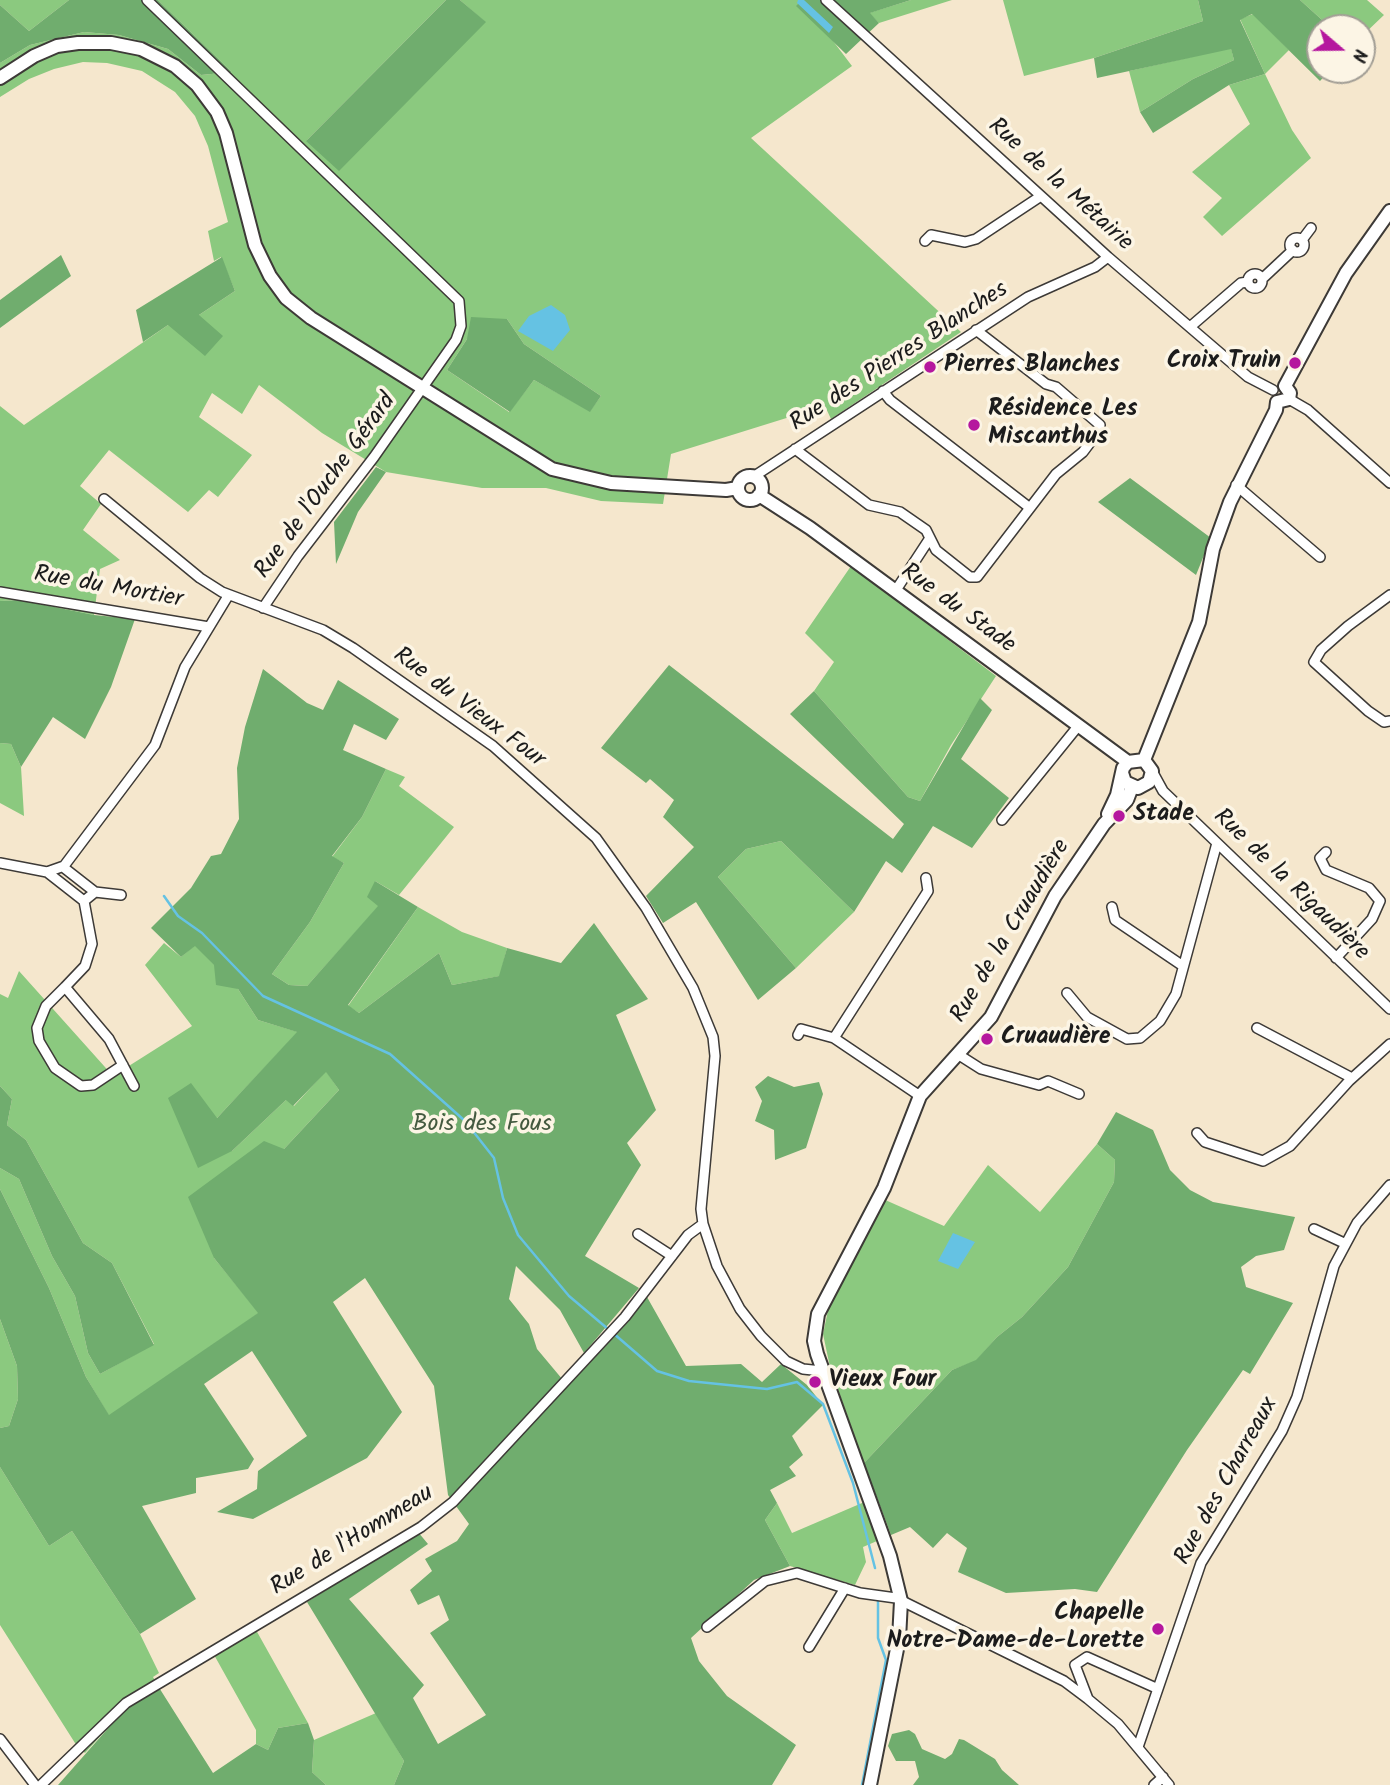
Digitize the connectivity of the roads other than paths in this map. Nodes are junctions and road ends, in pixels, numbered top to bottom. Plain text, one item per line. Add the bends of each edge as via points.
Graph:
1 (147, 0) edge
2 (826, 0) edge
3 (0, 78) edge
4 (1041, 196) junction
5 (1390, 211) edge
6 (1311, 228) dead end
7 (925, 241) dead end
8 (1108, 257) junction
9 (1190, 327) junction
10 (976, 330) junction
11 (423, 389) junction
12 (883, 391) junction
13 (1281, 394) junction
14 (795, 449) junction
15 (753, 477) junction
16 (1390, 483) edge
17 (1236, 485) junction
18 (738, 488) junction
19 (760, 495) junction
20 (104, 499) dead end
21 (1030, 508) junction
22 (930, 538) junction
23 (1320, 557) dead end
24 (896, 590) junction
25 (0, 592) edge
26 (228, 596) junction
27 (1388, 600) edge
28 (263, 608) junction
29 (209, 627) junction
30 (1387, 721) edge
31 (1079, 725) junction
32 (1144, 760) junction
33 (1125, 767) junction
34 (1152, 771) junction
35 (1139, 786) junction
36 (1163, 791) junction
37 (1002, 820) dead end
38 (1104, 824) junction
39 (1217, 843) junction
40 (1326, 852) dead end
41 (0, 863) edge
42 (63, 867) junction
43 (47, 872) junction
44 (926, 878) dead end
45 (94, 892) junction
46 (121, 895) dead end
47 (84, 901) junction
48 (1112, 907) dead end
49 (1336, 958) junction
50 (1183, 966) junction
51 (65, 987) junction
52 (1067, 993) dead end
53 (1390, 1009) edge
54 (1257, 1028) dead end
55 (798, 1035) dead end
56 (834, 1038) junction
57 (1390, 1044) edge
58 (959, 1055) junction
59 (122, 1065) junction
60 (1352, 1078) junction
61 (134, 1086) dead end
62 (1079, 1094) dead end
63 (920, 1096) junction
64 (1197, 1132) dead end
65 (1390, 1185) edge
66 (702, 1224) junction
67 (1314, 1229) dead end
68 (638, 1234) dead end
69 (1344, 1243) junction
70 (672, 1256) junction
71 (822, 1371) junction
72 (845, 1588) junction
73 (901, 1601) junction
74 (708, 1627) dead end
75 (809, 1647) dead end
76 (1156, 1688) junction
77 (1088, 1699) junction
78 (0, 1739) edge
79 (1138, 1746) junction
80 (1166, 1781) edge
81 (35, 1785) edge
82 (41, 1785) edge
83 (870, 1785) edge
84 (1154, 1785) edge

1 - 11 street, Rue de l'Ouche Gérard via 459,301 461,326 456,340
2 - 4 street, Rue de la Métairie
3 - 11 main road via 34,55 78,43 141,49 175,66 217,112 256,245 286,298
4 - 7 street via 976,239 965,242 931,235
4 - 8 street, Rue de la Métairie
5 - 13 main road via 1346,273
6 - 9 street via 1303,240 1292,240 1293,250 1262,279 1252,275
8 - 9 street, Rue de la Métairie
8 - 10 street, Rue des Pierres Blanches via 1028,297
9 - 13 street, Rue de la Métairie via 1248,377
10 - 12 street, Rue des Pierres Blanches
10 - 21 street via 1100,425 1083,452 1056,474
11 - 18 main road via 527,454 575,477 611,483
11 - 28 street, Rue de l'Ouche Gérard
12 - 14 street, Rue des Pierres Blanches
12 - 21 street
13 - 16 street, Rue de la Métairie via 1308,410
13 - 17 main road
14 - 15 street, Rue des Pierres Blanches
14 - 22 street via 869,505 900,512
15 - 18 main road via 743,479
15 - 19 main road via 761,484
17 - 23 street
17 - 32 main road via 1213,550 1199,622
18 - 19 main road via 746,499
19 - 24 main road, Rue du Stade
20 - 26 street, Rue du Vieux Four
21 - 22 street via 977,577 970,577 936,550
22 - 24 street
24 - 31 main road, Rue du Stade
25 - 29 street, Rue du Mortier
26 - 28 street, Rue du Vieux Four
26 - 29 street
27 - 30 street via 1348,625 1314,662
28 - 66 street, Rue du Vieux Four via 323,630 493,746 547,792 613,859 693,988 713,1037
29 - 42 street via 186,667 155,745
31 - 33 main road, Rue du Stade
31 - 37 street
32 - 33 main road
32 - 34 main road
33 - 35 main road, Rue du Stade via 1125,782
33 - 38 main road
34 - 35 main road, Rue de la Cruaudière
34 - 36 street, Rue de la Rigaudière
35 - 36 street, Rue de la Rigaudière
35 - 38 main road, Rue de la Cruaudière
36 - 39 street, Rue de la Rigaudière
38 - 58 main road, Rue de la Cruaudière via 1055,896 991,1017
39 - 49 street, Rue de la Rigaudière
39 - 50 street
40 - 49 street via 1320,858 1326,870 1369,888 1380,901 1372,919
41 - 43 street
42 - 43 street
42 - 45 street
43 - 47 street
44 - 56 street via 928,891
45 - 46 street
45 - 47 street
47 - 51 street via 90,956
48 - 50 street via 1115,919
49 - 53 street, Rue de la Rigaudière
50 - 52 street via 1176,994 1160,1021 1140,1038 1127,1039 1087,1017
51 - 59 street via 109,1039
51 - 59 street via 46,1006 37,1028 39,1041 55,1068 81,1086 93,1084
54 - 60 street
55 - 56 street via 801,1029
56 - 63 street
57 - 60 street
58 - 62 street via 981,1069 1039,1085 1048,1081
58 - 63 main road, Rue de la Cruaudière
59 - 61 street
60 - 64 street via 1297,1139 1263,1161 1205,1142
63 - 71 main road, Rue de la Cruaudière via 884,1188 818,1314 814,1341
65 - 69 street, Rue des Charreaux
66 - 70 street, Rue de l'Hommeau
66 - 71 street, Rue du Vieux Four via 717,1266 761,1336 786,1361
67 - 69 street
68 - 70 street
69 - 76 street, Rue des Charreaux via 1326,1288 1297,1397 1265,1461 1201,1563
70 - 82 street, Rue de l'Hommeau via 625,1317 453,1502 421,1527 126,1703
71 - 73 main road, Rue de la Cruaudière via 890,1556
72 - 73 street
72 - 74 street via 797,1573 765,1581
72 - 75 street
73 - 77 street via 1065,1681
73 - 83 main road, Rue de la Cruaudière via 899,1639
76 - 77 street via 1087,1657 1075,1665
76 - 79 street, Rue des Charreaux
77 - 79 street
78 - 81 street
79 - 80 street
80 - 84 street

